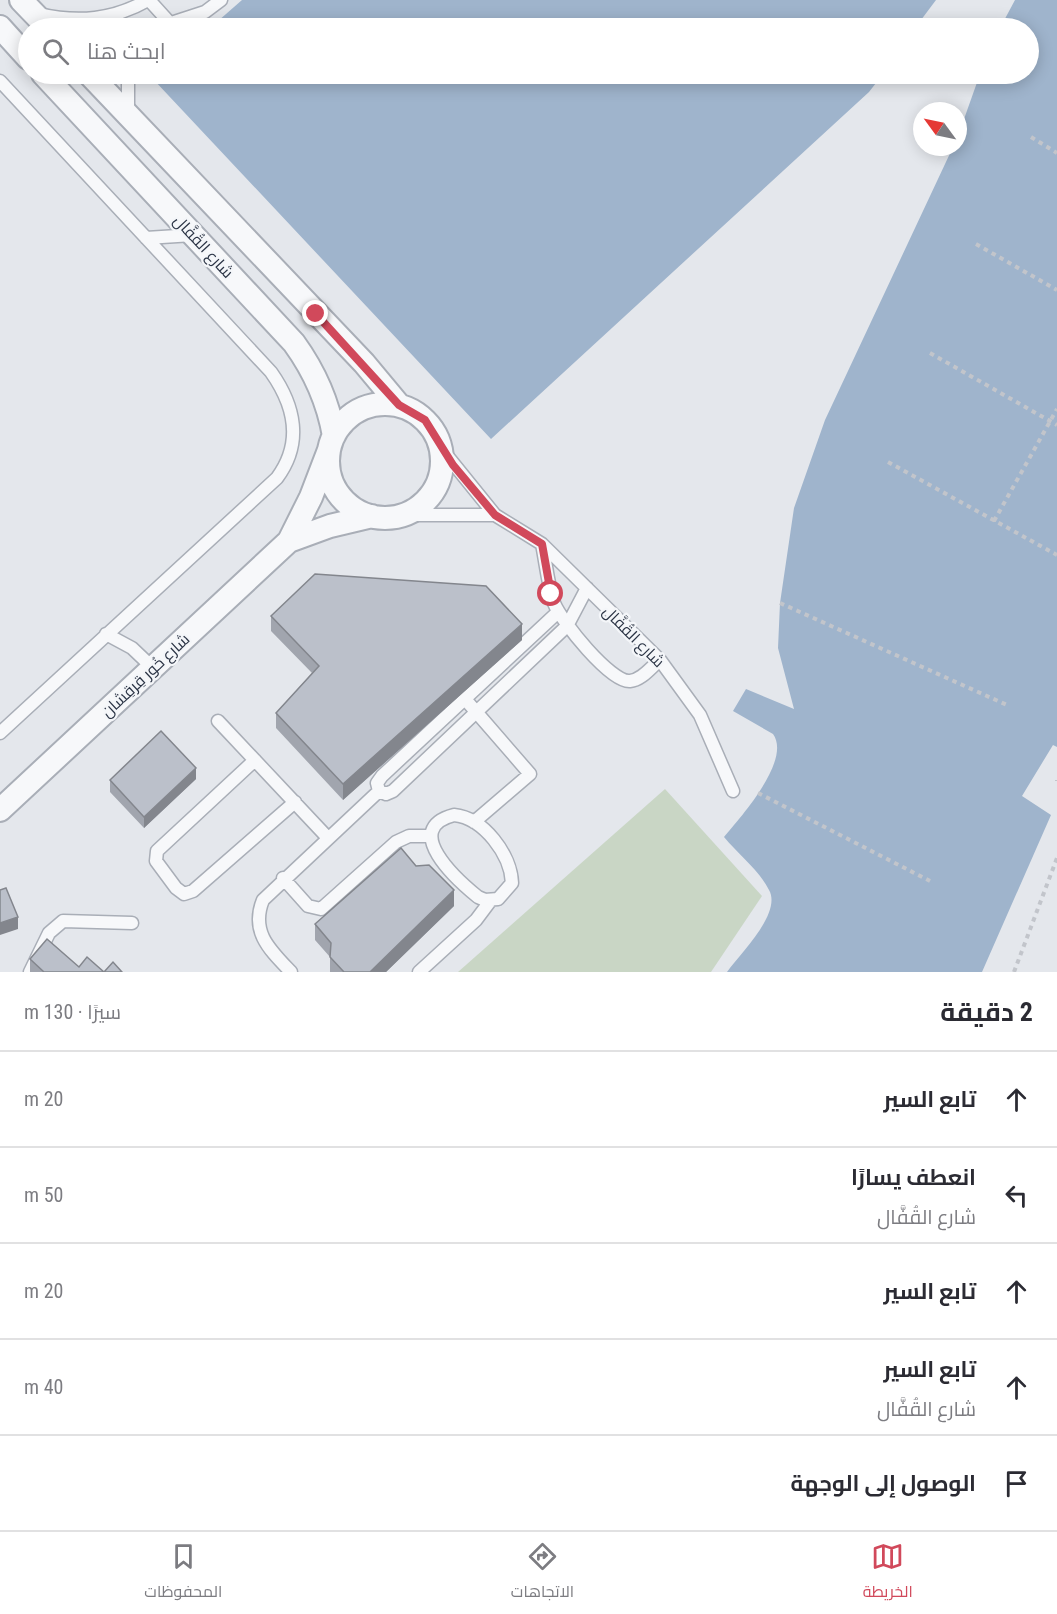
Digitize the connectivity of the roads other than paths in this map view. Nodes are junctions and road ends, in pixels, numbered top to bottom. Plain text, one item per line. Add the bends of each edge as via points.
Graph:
1 (148, 0) edge
2 (221, 0) edge
3 (34, 14) edge
4 (60, 18) edge
5 (99, 18) edge
6 (165, 18) edge
7 (183, 18) edge
8 (0, 27) edge
9 (18, 47) edge
10 (0, 81) edge
11 (52, 84) edge
12 (99, 84) edge
13 (128, 84) edge
14 (129, 116) junction
15 (194, 235) junction
16 (146, 238) junction
17 (399, 405) junction
18 (331, 443) junction
19 (440, 447) junction
20 (401, 515) junction
21 (495, 515) junction
22 (372, 516) junction
23 (289, 541) junction
24 (542, 544) junction
25 (587, 588) junction
26 (558, 612) junction
27 (567, 626) junction
28 (106, 634) junction
29 (660, 660) junction
30 (153, 668) junction
31 (465, 699) junction
32 (476, 712) junction
33 (218, 722) dead end
34 (0, 733) edge
35 (255, 760) junction
36 (379, 791) junction
37 (733, 791) dead end
38 (295, 802) junction
39 (0, 810) edge
40 (474, 822) junction
41 (431, 836) junction
42 (328, 838) junction
43 (283, 878) junction
44 (491, 900) junction
45 (132, 923) dead end
46 (30, 972) edge
47 (291, 972) edge
48 (418, 972) edge

1 - 5 lane
1 - 6 lane
2 - 7 lane via 205,12
3 - 4 lane
8 - 9 street
10 - 16 lane
11 - 15 street, شارع القُفَّال
12 - 14 street
13 - 14 lane
14 - 17 street via 364,363
15 - 16 lane
15 - 18 street, شارع القُفَّال via 306,359 324,396
16 - 28 lane via 271,372 286,398 294,435 289,458 277,478
17 - 18 street via 383,404 354,413
17 - 19 street via 425,420
18 - 22 street via 331,479 337,492 347,503
18 - 23 street, شارع خُور قِرقِشان
19 - 20 street via 440,476 434,489 414,509
19 - 21 lane, شارع القُفَّال
20 - 21 lane
20 - 22 street
21 - 24 lane, شارع القُفَّال
22 - 23 street, شارع خُور قِرقِشان
23 - 30 street, شارع خُور قِرقِشان
24 - 25 lane, شارع القُفَّال
24 - 26 lane
25 - 27 lane
25 - 29 lane, شارع القُفَّال
26 - 27 lane
26 - 31 lane
27 - 29 lane via 620,679 638,679
27 - 32 lane
28 - 30 lane via 132,648
28 - 34 lane
29 - 37 lane, شارع القُفَّال via 700,715
30 - 39 street, شارع خُور قِرقِشان
31 - 32 lane
31 - 36 lane via 379,779
32 - 36 lane via 393,791
32 - 40 lane via 530,774
33 - 35 lane
35 - 38 lane
35 - 38 lane via 157,851 156,861 176,888 184,894 193,891
36 - 42 lane
38 - 42 lane
40 - 41 lane via 462,816 446,817
40 - 44 lane via 497,846 511,875 509,890
41 - 43 lane via 409,836 396,842 321,909 308,906
41 - 44 lane via 437,856 472,892
42 - 43 lane
43 - 47 lane via 263,900 257,918 265,944
44 - 48 lane via 476,920
45 - 46 lane via 69,920 57,924

